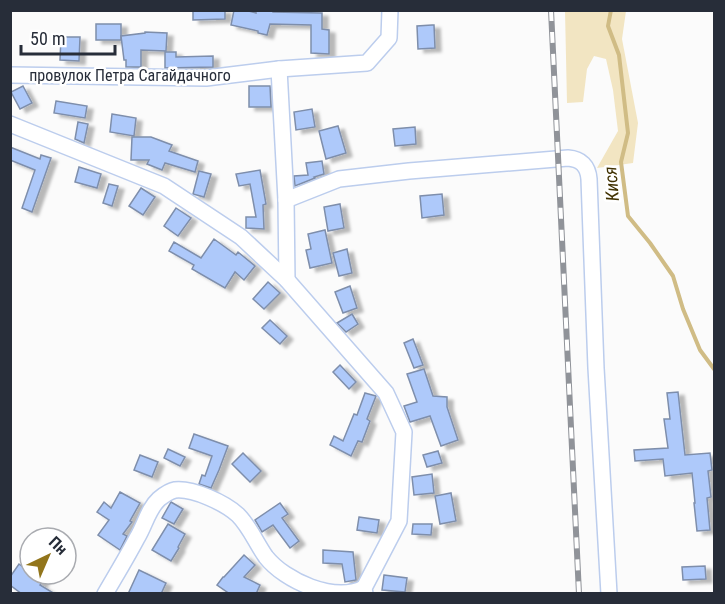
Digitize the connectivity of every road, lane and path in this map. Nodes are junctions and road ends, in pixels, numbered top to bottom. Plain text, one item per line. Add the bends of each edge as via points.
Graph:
1 (390, 10) edge
2 (279, 69) junction
3 (10, 75) edge
4 (10, 124) edge
5 (286, 200) junction
6 (287, 280) junction
7 (365, 591) edge
8 (105, 594) edge
9 (609, 594) edge

1 - 2 street, провулок Петра Сагайдачного via 389,38 367,63
2 - 3 street, провулок Петра Сагайдачного via 206,78
2 - 5 street
4 - 6 street via 164,186 241,237
5 - 6 street
5 - 9 street via 339,179 391,173 568,158 579,160 586,168
6 - 7 street via 386,393 405,432 399,521
7 - 8 street via 334,593 287,575 266,557 249,528 233,511 209,498 178,490 166,493 152,507

